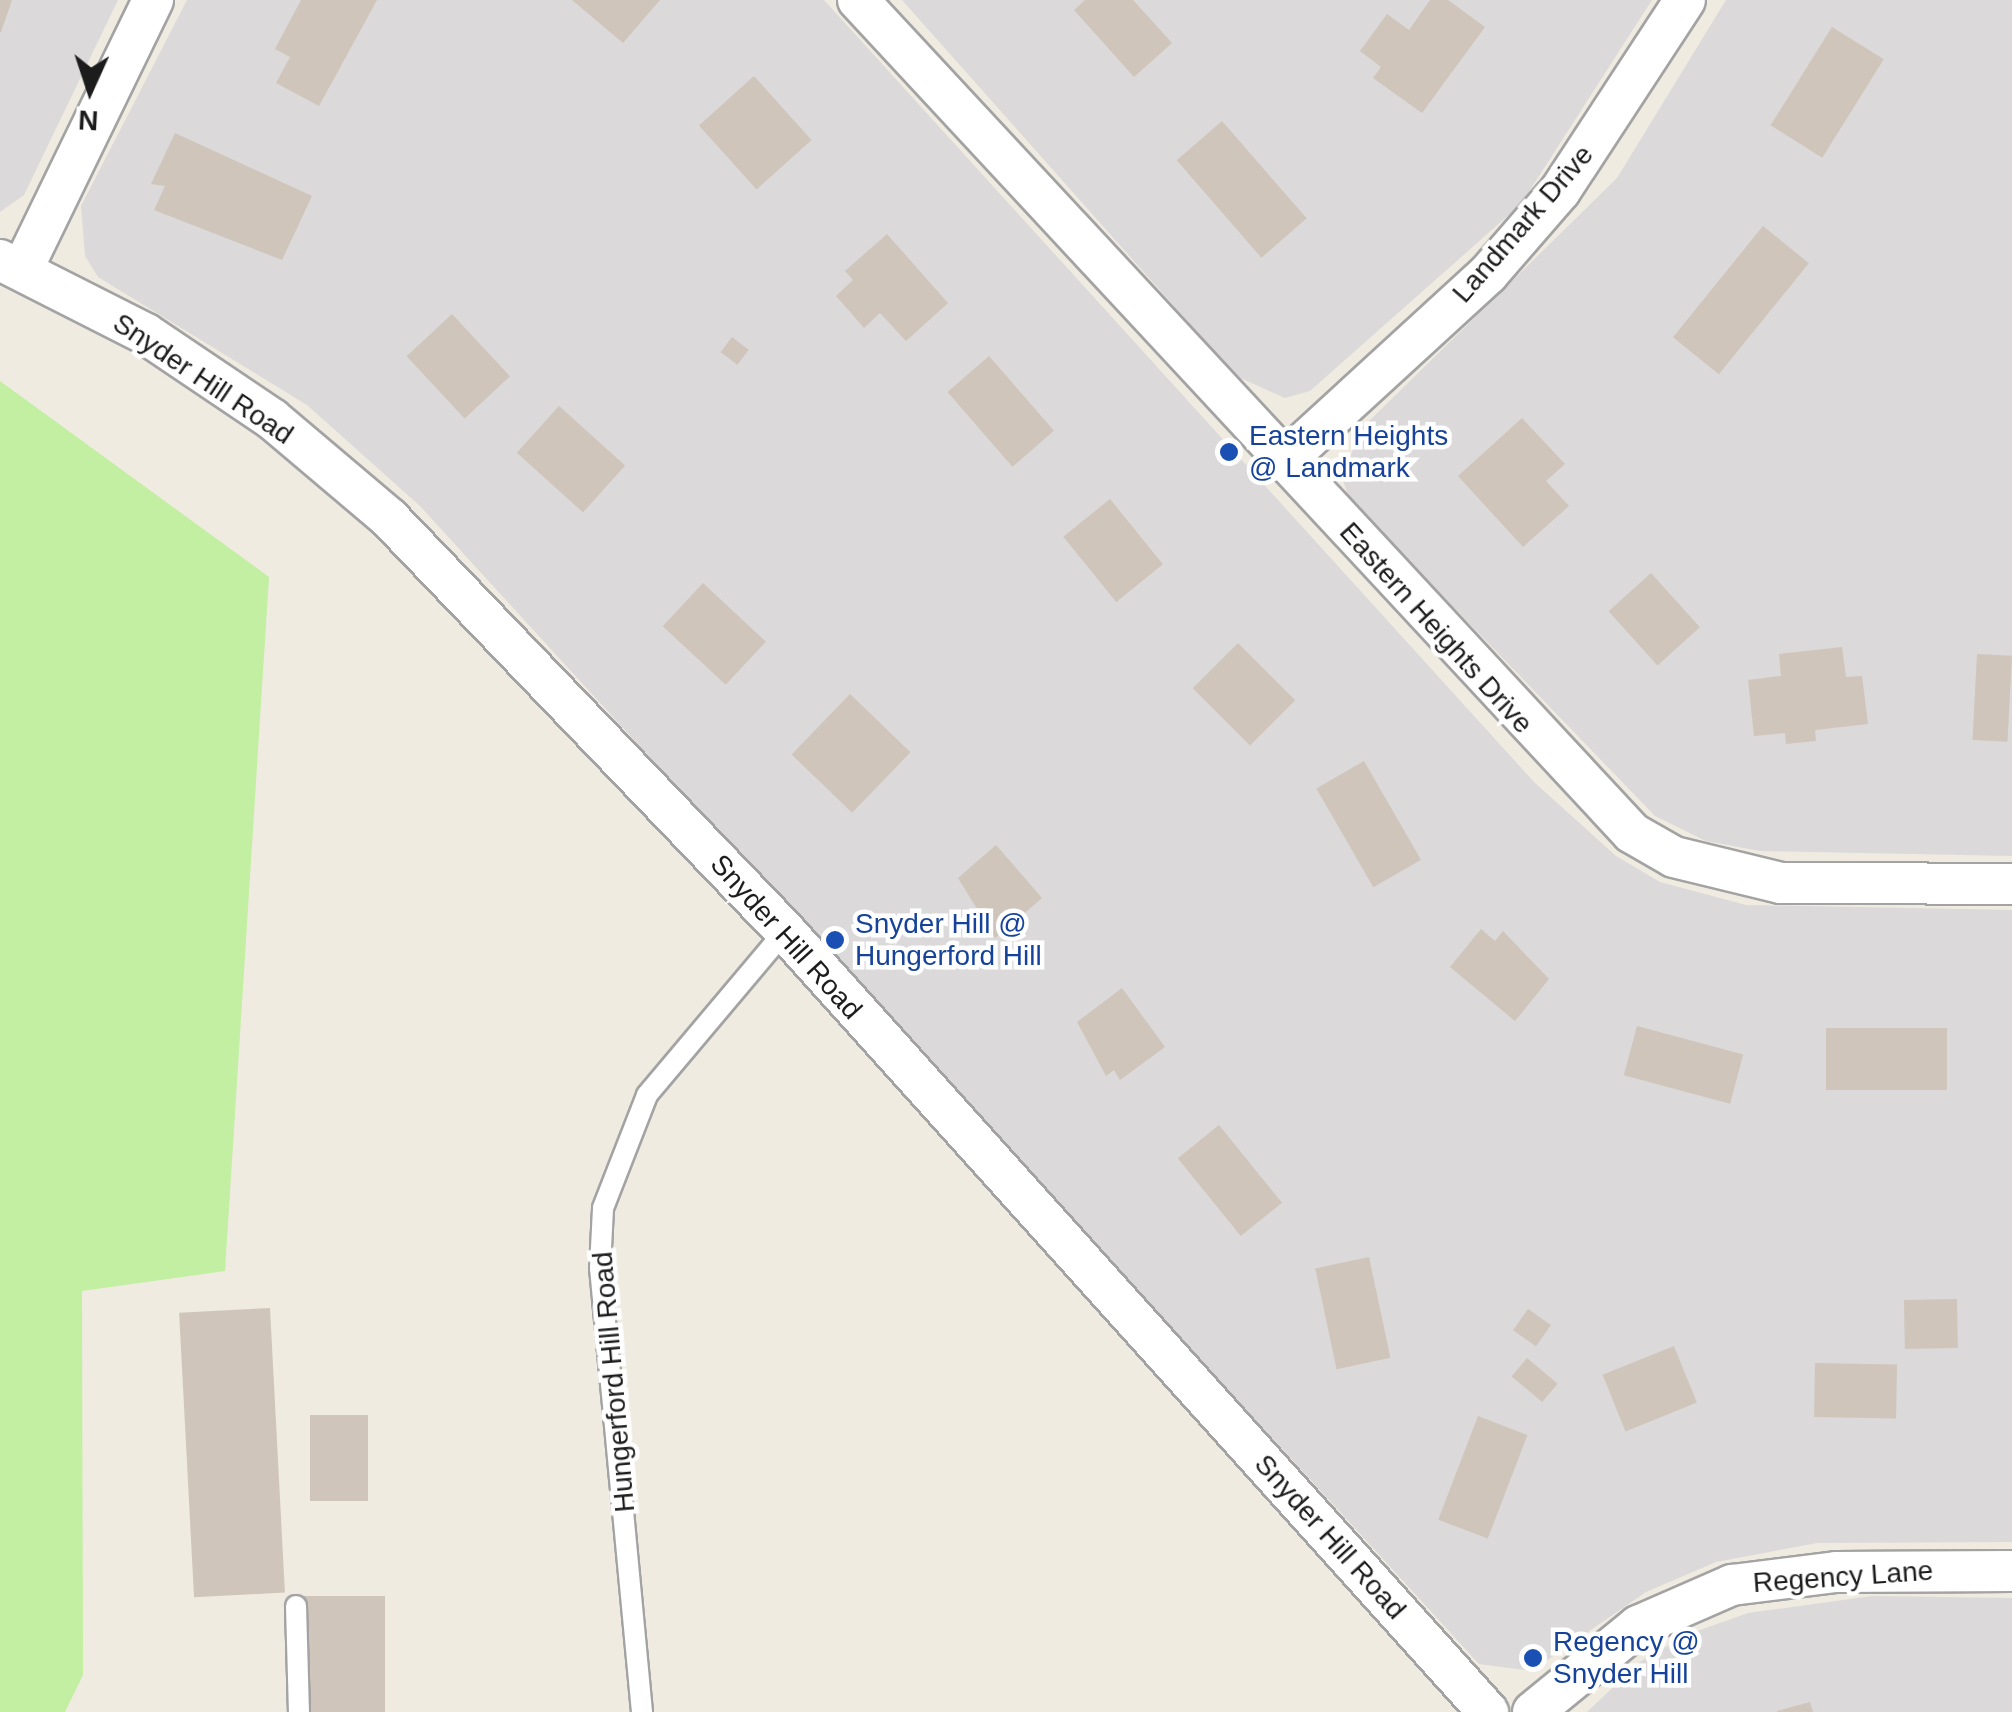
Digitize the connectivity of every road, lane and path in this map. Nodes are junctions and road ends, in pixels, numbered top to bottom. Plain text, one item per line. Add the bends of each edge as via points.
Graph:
1 (152, 0) edge
2 (858, 0) edge
3 (1684, 0) edge
4 (11, 265) edge
5 (1284, 462) junction
6 (2012, 884) edge
7 (785, 931) junction
8 (2012, 1571) edge
9 (296, 1606) dead end
10 (299, 1712) edge
11 (642, 1712) edge
12 (1488, 1712) edge
13 (1534, 1712) edge

1 - 4 street
2 - 5 street, Eastern Heights Drive
3 - 5 street, Landmark Drive via 1618,113 1536,218
4 - 7 street, Snyder Hill Road via 146,334 256,409 389,518
5 - 6 street, Eastern Heights Drive via 1588,794 1674,857 1781,883
7 - 11 lane, Hungerford Hill Road via 647,1094 603,1208 600,1268
7 - 12 street, Snyder Hill Road
8 - 13 street, Regency Lane via 1836,1572 1732,1585 1638,1626
9 - 10 lane

